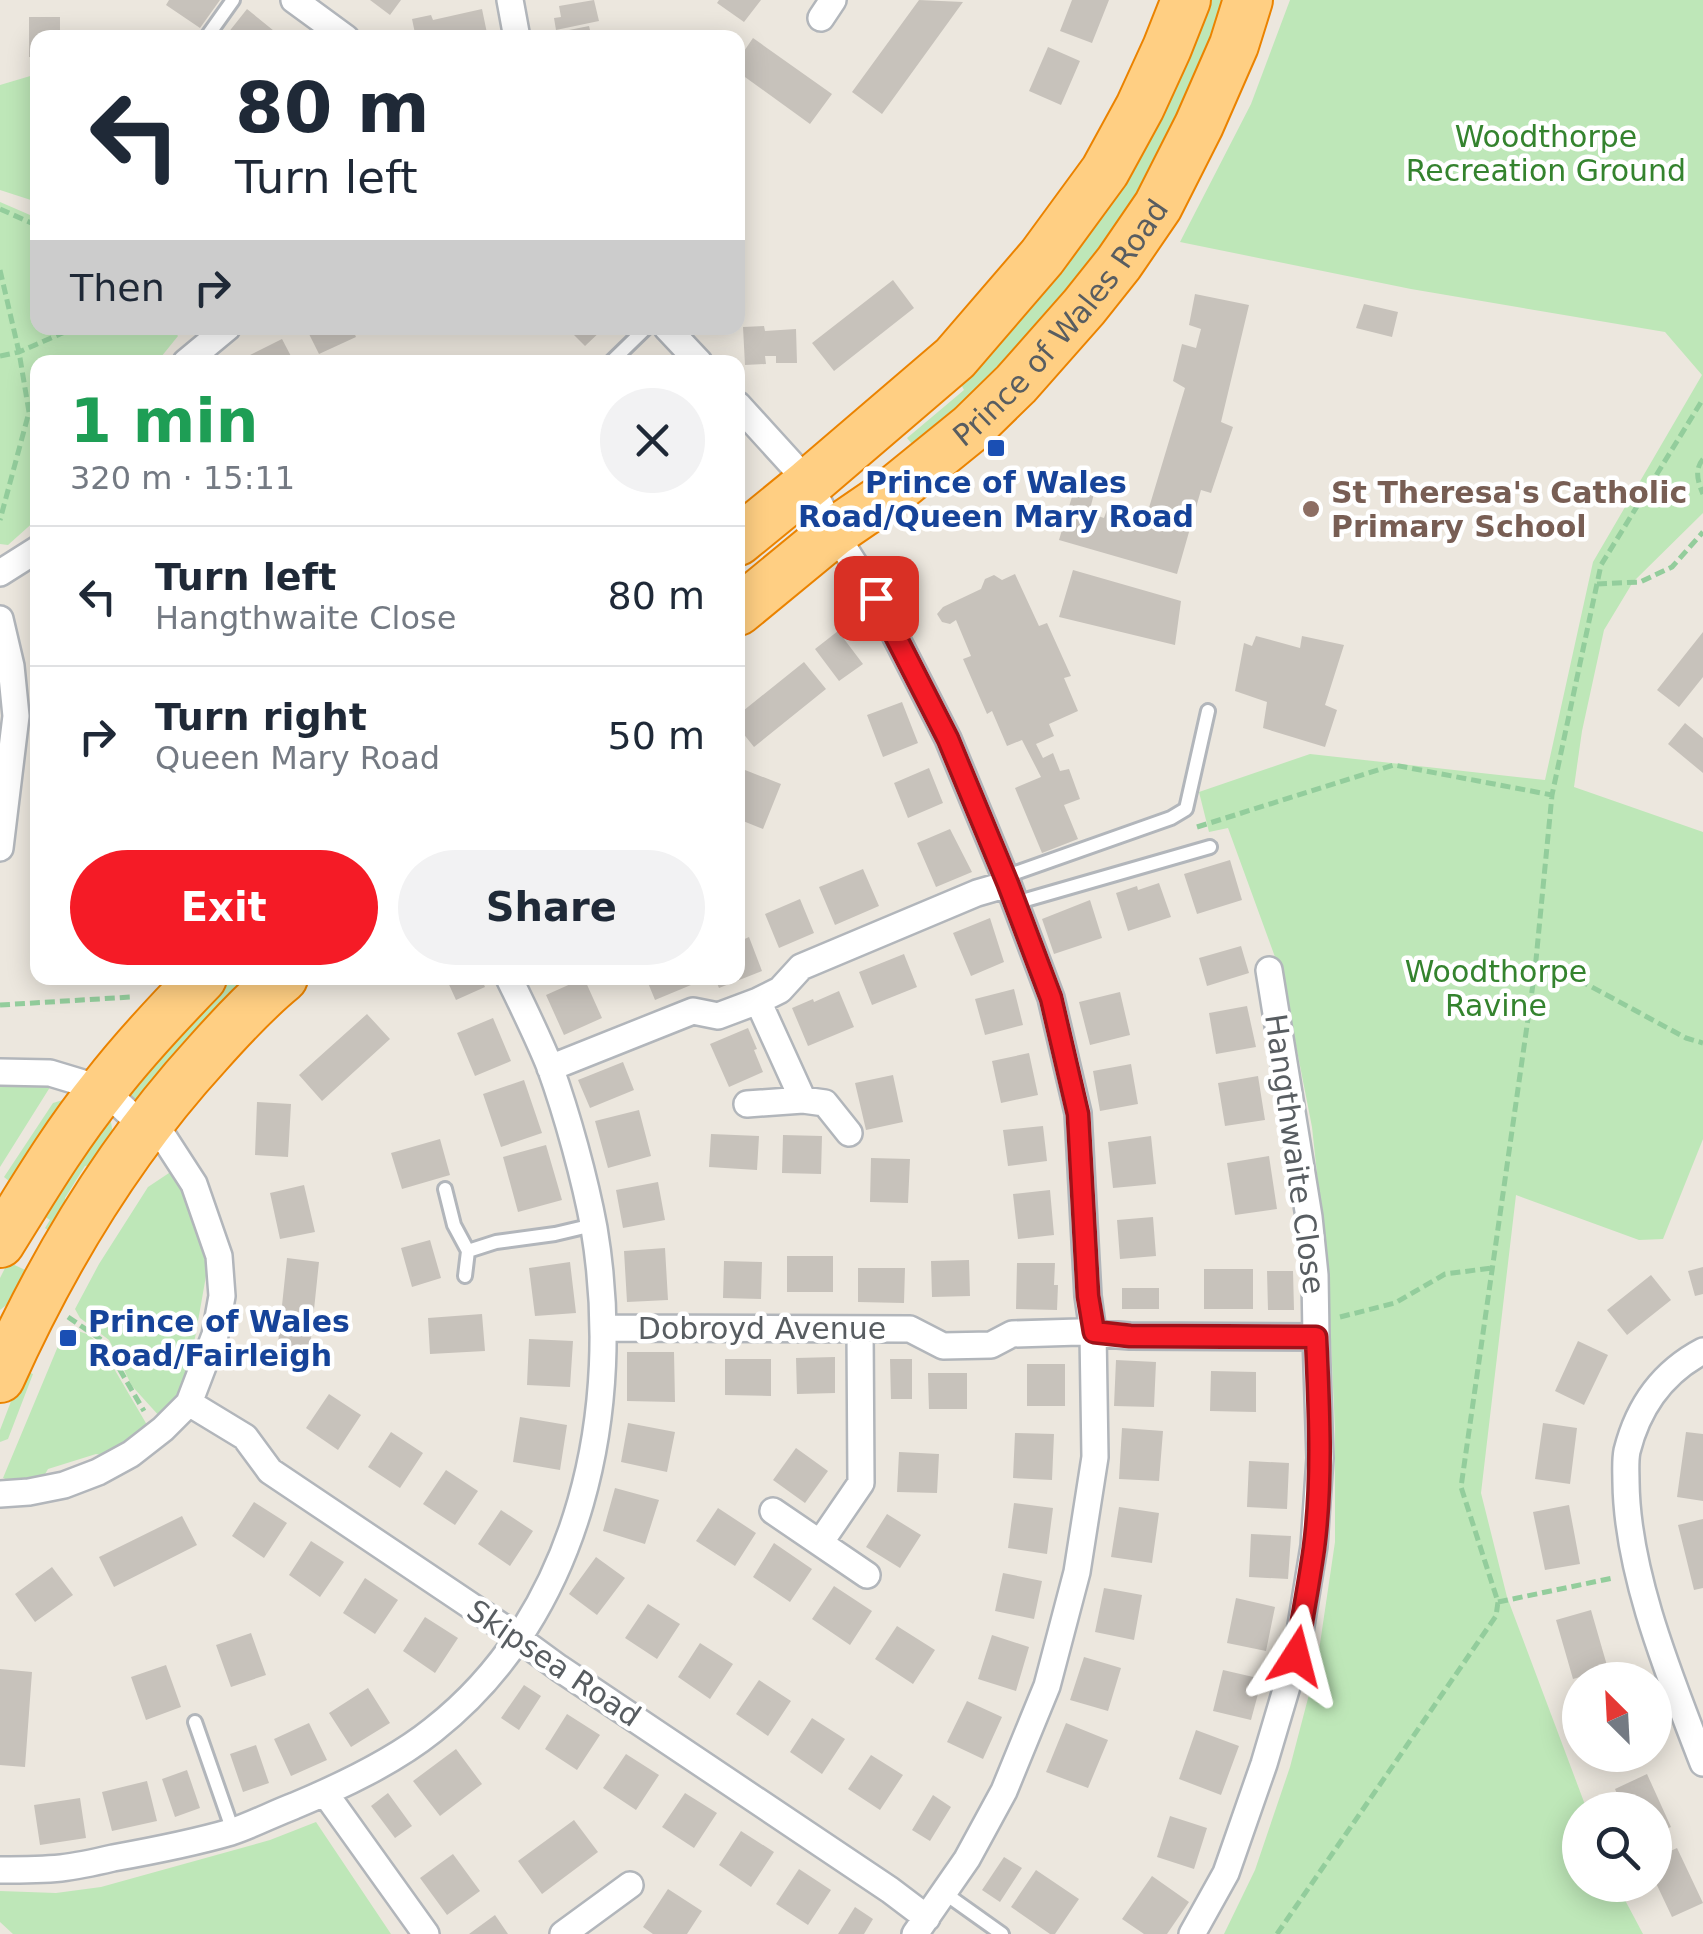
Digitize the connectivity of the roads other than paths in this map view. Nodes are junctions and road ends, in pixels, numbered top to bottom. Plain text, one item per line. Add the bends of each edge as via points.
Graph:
1 (234, 0) edge
2 (294, 0) edge
3 (510, 0) edge
4 (1186, 0) edge
5 (1248, 0) edge
6 (212, 30) edge
7 (335, 30) edge
8 (516, 30) edge
9 (219, 335) edge
10 (639, 335) edge
11 (673, 335) edge
12 (194, 355) edge
13 (618, 355) edge
14 (692, 355) edge
15 (745, 413) edge
16 (809, 484) junction
17 (834, 532) junction
18 (745, 534) edge
19 (30, 554) edge
20 (0, 573) edge
21 (745, 605) edge
22 (0, 619) edge
23 (1208, 711) dead end
24 (1210, 847) dead end
25 (0, 848) edge
26 (1009, 888) junction
27 (1269, 970) dead end
28 (195, 985) edge
29 (276, 985) edge
30 (513, 985) edge
31 (758, 1001) junction
32 (550, 1068) junction
33 (0, 1072) edge
34 (103, 1088) junction
35 (803, 1100) junction
36 (748, 1104) dead end
37 (148, 1122) junction
38 (850, 1133) dead end
39 (445, 1190) dead end
40 (593, 1224) junction
41 (0, 1243) edge
42 (468, 1251) junction
43 (466, 1276) dead end
44 (604, 1328) junction
45 (860, 1329) junction
46 (1316, 1330) junction
47 (1094, 1332) junction
48 (1703, 1350) edge
49 (0, 1378) edge
50 (188, 1403) junction
51 (0, 1494) edge
52 (773, 1511) dead end
53 (820, 1543) junction
54 (867, 1575) dead end
55 (518, 1639) junction
56 (195, 1722) dead end
57 (1703, 1763) edge
58 (326, 1793) junction
59 (233, 1831) junction
60 (0, 1870) edge
61 (630, 1885) dead end
62 (943, 1892) junction
63 (921, 1926) edge
64 (426, 1934) edge
65 (563, 1934) edge
66 (1002, 1934) edge
67 (1192, 1934) edge

1 - 6 lane
2 - 7 street
3 - 8 street
4 - 16 highway, Prince of Wales Road via 1105,172 1042,257 955,358
5 - 17 highway, Prince of Wales Road via 1199,125 1158,206 1118,264 971,428
9 - 12 street
10 - 13 lane
11 - 14 street
15 - 16 street
16 - 17 street
16 - 18 highway, Prince of Wales Road
17 - 21 highway, Prince of Wales Road
17 - 26 street via 948,739
19 - 20 street
22 - 25 street via 16,716
23 - 26 lane via 1186,809
24 - 26 lane
26 - 31 street via 977,893 800,966 780,990
26 - 47 street via 1051,998 1078,1114
27 - 46 street, Hangthwaite Close via 1310,1217
28 - 34 highway
29 - 37 highway
30 - 32 street
31 - 32 street via 718,1016 693,1011
31 - 35 street
32 - 40 street
33 - 34 street via 50,1073
34 - 37 street via 132,1117
34 - 41 highway
35 - 36 street
35 - 38 street via 825,1103
37 - 49 highway via 72,1236
37 - 50 street via 194,1184 219,1256 222,1296 215,1335
39 - 42 lane
40 - 42 lane
40 - 44 street
42 - 43 lane
44 - 45 street, Dobroyd Avenue
44 - 55 street via 600,1410 581,1509 542,1602
45 - 47 street, Dobroyd Avenue via 910,1329 943,1346 991,1345 1012,1334
45 - 53 street via 861,1483
46 - 47 street, Hangthwaite Close
46 - 67 street, Hangthwaite Close via 1319,1476 1296,1656 1226,1873
47 - 62 street via 1095,1457 1078,1572 1046,1686 1008,1782
48 - 57 street via 1657,1386 1637,1418 1626,1455 1626,1509 1641,1582
50 - 51 street via 164,1430 98,1472 64,1485
50 - 55 street, Skipsea Road via 245,1437 270,1471
52 - 53 street
53 - 54 street
55 - 58 street via 466,1702 433,1730
55 - 63 street, Skipsea Road via 890,1890
56 - 59 lane
58 - 59 street
58 - 64 street
59 - 60 street via 62,1868
61 - 65 street
62 - 63 street
62 - 66 lane

